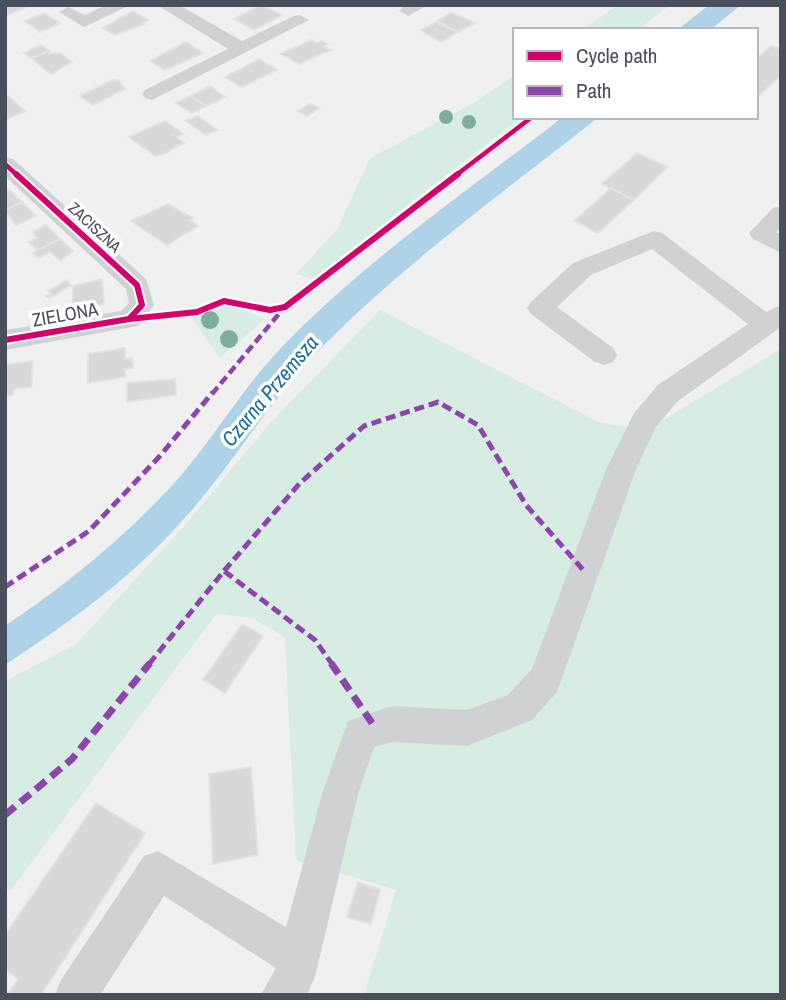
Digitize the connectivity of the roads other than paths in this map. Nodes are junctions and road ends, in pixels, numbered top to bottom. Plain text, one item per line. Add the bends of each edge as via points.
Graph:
1 (121, 5) edge
2 (166, 5) edge
3 (68, 12) dead end
4 (300, 20) dead end
5 (242, 49) junction
6 (152, 94) dead end
7 (5, 164) edge
8 (781, 213) edge
9 (781, 245) edge
10 (129, 318) joint
11 (773, 319) edge
12 (5, 340) edge
13 (604, 355) dead end
14 (298, 958) junction
15 (76, 995) edge
16 (282, 995) edge

1 - 3 street via 84,22
2 - 5 street
4 - 5 street
5 - 6 street
7 - 10 street, ZACISZNA via 137,285 142,305
8 - 9 street via 761,233
10 - 12 street, ZIELONA
11 - 13 street via 654,239 582,269 540,308
11 - 14 street via 668,393 644,421 620,472 545,680 520,708 467,728 392,724 361,734 340,794
14 - 15 street via 158,870
14 - 16 street via 294,977

